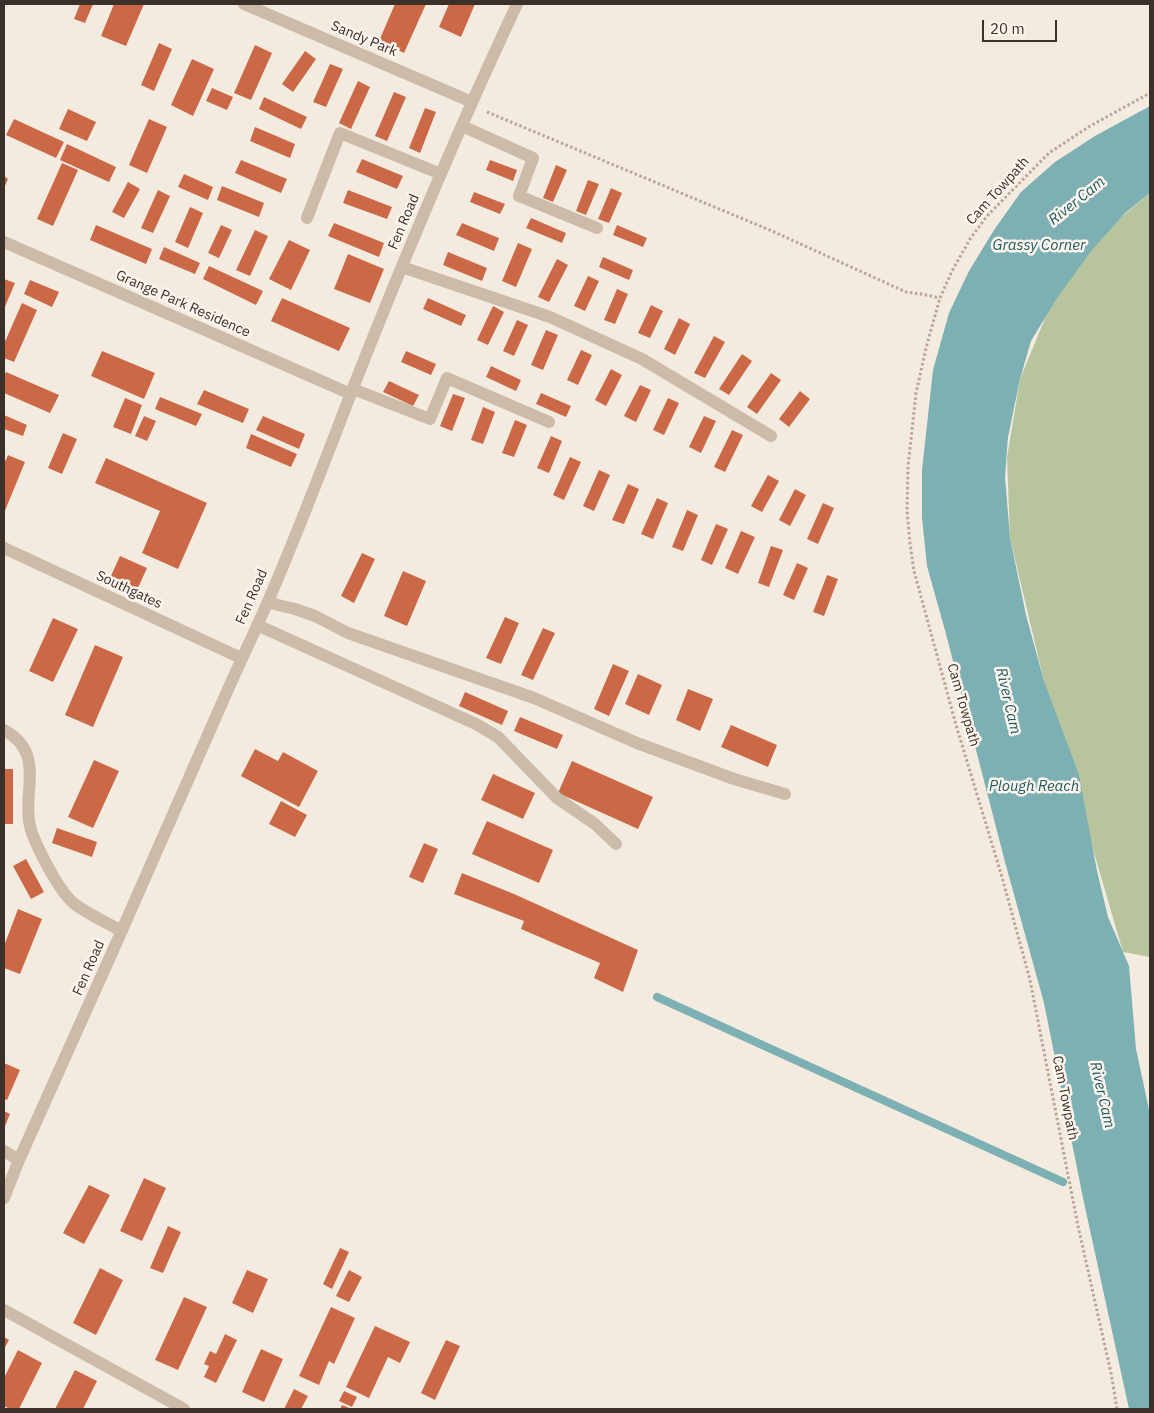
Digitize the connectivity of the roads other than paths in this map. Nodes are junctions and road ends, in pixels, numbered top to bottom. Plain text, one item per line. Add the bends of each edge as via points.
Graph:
1 (244, 4) edge
2 (517, 4) edge
3 (472, 102) junction
4 (462, 126) junction
5 (441, 174) junction
6 (307, 218) dead end
7 (597, 228) dead end
8 (4, 242) edge
9 (402, 267) junction
10 (352, 391) junction
11 (549, 422) dead end
12 (771, 436) dead end
13 (4, 548) edge
14 (268, 602) junction
15 (257, 625) junction
16 (241, 658) junction
17 (4, 730) edge
18 (785, 794) dead end
19 (616, 844) dead end
20 (122, 931) junction
21 (4, 1151) edge
22 (19, 1160) junction
23 (4, 1198) edge
24 (4, 1310) edge
25 (184, 1409) edge

1 - 3 street, Sandy Park
2 - 3 street, Fen Road
3 - 4 street, Fen Road
4 - 5 street, Fen Road
4 - 7 street via 533,158 519,196
5 - 6 street via 340,133
5 - 9 street, Fen Road
8 - 10 street, Grange Park Residence
9 - 10 street, Fen Road
9 - 12 street via 550,317 642,359
10 - 11 street, Grange Park Residence via 430,419 447,378
10 - 14 street, Fen Road
13 - 16 street, Southgates
14 - 15 street, Fen Road
14 - 18 street via 315,616 348,633 534,698 734,779
15 - 16 street, Fen Road
15 - 19 street via 476,724 498,737 557,798 595,824
16 - 20 street, Fen Road
17 - 20 street via 20,741 30,761 30,828 53,874 74,904
20 - 22 street, Fen Road
21 - 22 street
22 - 23 street, Fen Road
24 - 25 street

